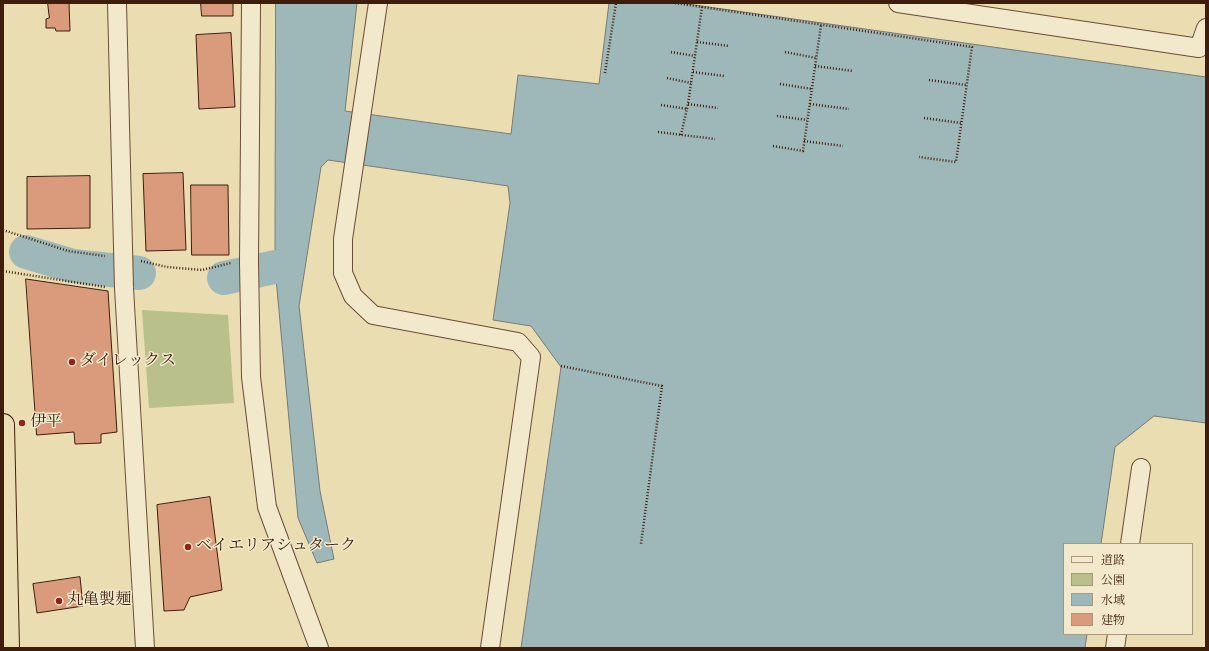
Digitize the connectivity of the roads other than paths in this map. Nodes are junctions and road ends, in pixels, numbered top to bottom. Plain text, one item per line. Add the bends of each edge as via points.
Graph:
1 (117, 3) edge
2 (251, 3) edge
3 (378, 3) edge
4 (898, 3) edge
5 (1206, 28) edge
6 (3, 425) edge
7 (1141, 468) dead end
8 (1130, 543) edge
9 (1117, 635) edge
10 (8, 648) edge
11 (146, 648) edge
12 (319, 648) edge
13 (490, 648) edge
14 (1115, 648) edge

1 - 11 street via 124,288
2 - 12 street via 251,377 268,507
3 - 13 street via 343,239 343,273 353,296 373,315 518,342 531,357
4 - 5 street via 1199,48
6 - 10 highway
7 - 8 street
9 - 14 street

